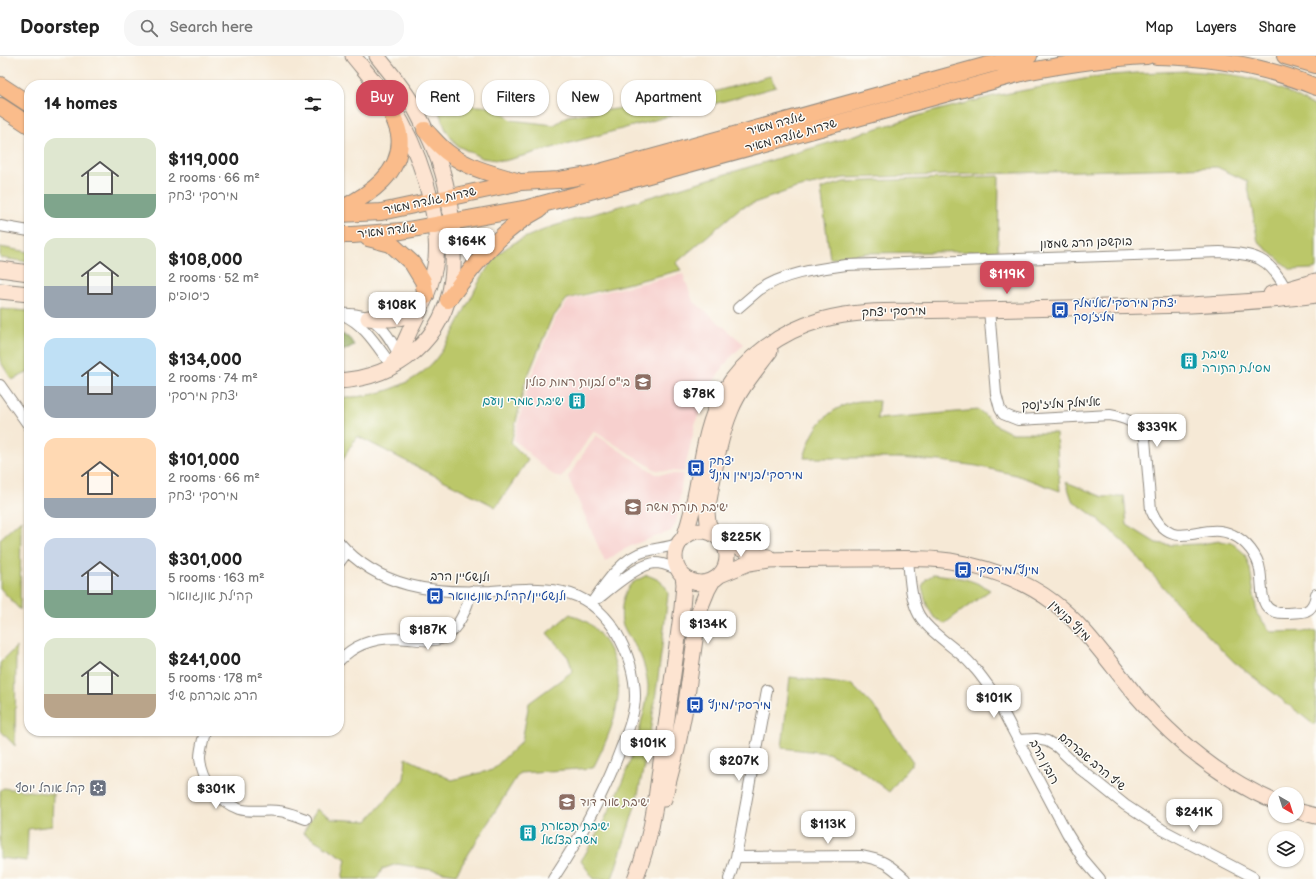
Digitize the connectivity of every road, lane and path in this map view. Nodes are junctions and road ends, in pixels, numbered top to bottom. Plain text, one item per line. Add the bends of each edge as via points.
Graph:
1 (353, 56) edge
2 (377, 56) edge
3 (1029, 56) edge
4 (1148, 56) edge
5 (1156, 56) edge
6 (1285, 56) edge
7 (1316, 65) edge
8 (372, 80) edge
9 (0, 85) edge
10 (1316, 87) edge
11 (24, 101) edge
12 (0, 106) edge
13 (393, 116) edge
14 (398, 116) edge
15 (24, 122) edge
16 (425, 130) junction
17 (520, 182) junction
18 (448, 197) junction
19 (557, 200) junction
20 (431, 201) junction
21 (344, 207) edge
22 (344, 214) edge
23 (452, 221) junction
24 (435, 224) junction
25 (0, 226) edge
26 (24, 230) edge
27 (346, 235) edge
28 (0, 269) edge
29 (24, 272) edge
30 (1316, 281) edge
31 (1286, 289) junction
32 (0, 291) edge
33 (24, 293) edge
34 (1316, 295) edge
35 (448, 300) junction
36 (1243, 302) junction
37 (423, 303) junction
38 (738, 308) dead end
39 (989, 309) junction
40 (344, 314) edge
41 (344, 316) edge
42 (368, 318) junction
43 (782, 336) junction
44 (398, 360) junction
45 (344, 381) edge
46 (0, 385) edge
47 (24, 419) edge
48 (717, 536) junction
49 (682, 540) junction
50 (344, 548) edge
51 (347, 552) junction
52 (344, 556) edge
53 (786, 560) junction
54 (908, 560) junction
55 (681, 573) junction
56 (716, 578) junction
57 (471, 591) junction
58 (1316, 594) edge
59 (592, 604) junction
60 (344, 658) edge
61 (767, 690) dead end
62 (204, 736) edge
63 (1018, 740) junction
64 (1268, 799) edge
65 (1304, 813) edge
66 (1316, 816) edge
67 (306, 819) dead end
68 (646, 847) junction
69 (736, 857) junction
70 (1253, 877) dead end
71 (552, 879) edge
72 (635, 879) edge
73 (729, 879) edge
74 (905, 879) edge
75 (1100, 879) edge

1 - 8 street
2 - 16 street via 407,95
3 - 17 main road, גולדה מאיר via 988,65 604,172 574,178
4 - 19 main road, שדרות גולדה מאיר via 1080,62 1025,72
5 - 10 main road via 1193,57 1246,65 1270,70
6 - 7 main road
9 - 11 main road
12 - 15 main road
13 - 21 main road via 399,133 399,148 392,169 371,192
14 - 20 street via 418,159
16 - 17 main road via 447,152 464,163
16 - 18 street via 435,152
17 - 18 main road, שדרות גולדה מאיר
18 - 20 main road, שדרות גולדה מאיר
18 - 23 street
19 - 23 main road, שדרות גולדה מאיר via 528,208
19 - 35 main road via 517,224 497,240 474,265
20 - 22 main road, שדרות גולדה מאיר via 381,212
20 - 24 street
23 - 24 main road, שדרות גולדה מאיר
23 - 35 street via 452,279
24 - 27 main road, גולדה מאיר via 382,233
24 - 37 street via 436,259
25 - 26 street
27 - 37 main road via 391,244 419,273 423,282
28 - 29 street
30 - 31 street
31 - 36 street
31 - 38 street, בוקשפן הרב שמעון via 1276,272 1262,260 1242,253 1220,252 846,265 799,273 779,280 760,290
32 - 33 street
34 - 36 street
35 - 44 street via 427,339 417,350
36 - 39 street, מירסקי יצחק
37 - 42 street via 409,316 381,320
37 - 44 street
39 - 43 street, מירסקי יצחק via 847,314 809,324
39 - 58 street, אלימלך מליז'נסק via 996,394 1003,414 1018,420 1110,415 1131,422 1141,431 1145,440 1152,510 1163,529 1181,535 1224,532 1243,541 1257,558 1263,600 1266,607 1272,611 1305,612 1312,607
40 - 42 street
41 - 44 street via 360,326
42 - 44 street via 383,329
43 - 48 street via 742,388 731,410 717,459 707,512 708,523
43 - 49 street, מירסקי יצחק via 749,360 724,392 709,429 690,523
44 - 45 street via 366,377
46 - 47 street
48 - 49 street via 706,531 698,531
48 - 53 street via 743,550
48 - 56 street via 728,553 725,569
49 - 55 street via 675,557
49 - 59 street via 666,548 646,551 629,559 603,586
50 - 51 street, ולנשטיין הרב
51 - 52 street
51 - 57 street, ולנשטיין הרב via 373,571 408,585 439,591
53 - 54 street, מינץ בנימין
53 - 56 street via 749,563
54 - 63 street, רובין הרב via 913,599 918,612 941,639 981,675
54 - 64 street, מינץ בנימין via 949,561 982,569 1018,582 1053,602 1082,629 1136,695 1175,736 1233,781
55 - 56 street via 697,583 705,583
55 - 59 street via 668,565 655,563 644,566
55 - 68 street via 684,593 656,806
56 - 68 street via 708,589 699,611 677,749 662,806
57 - 59 street, ולנשטיין הרב via 541,589 563,592
57 - 60 street via 463,614 445,637 438,640 383,638 367,642
59 - 71 street, ולנשטיין הרב via 609,621 624,648 635,696 633,710 615,766 584,828
61 - 69 street
62 - 67 street via 200,759 205,776 213,791 224,802 240,809 257,812 279,811
63 - 70 street, שיף הרב אברהם via 1047,741 1125,805 1163,830
63 - 75 street, רובין הרב via 1083,859
65 - 66 street
68 - 72 street
69 - 73 street
69 - 74 street via 861,856 887,864

